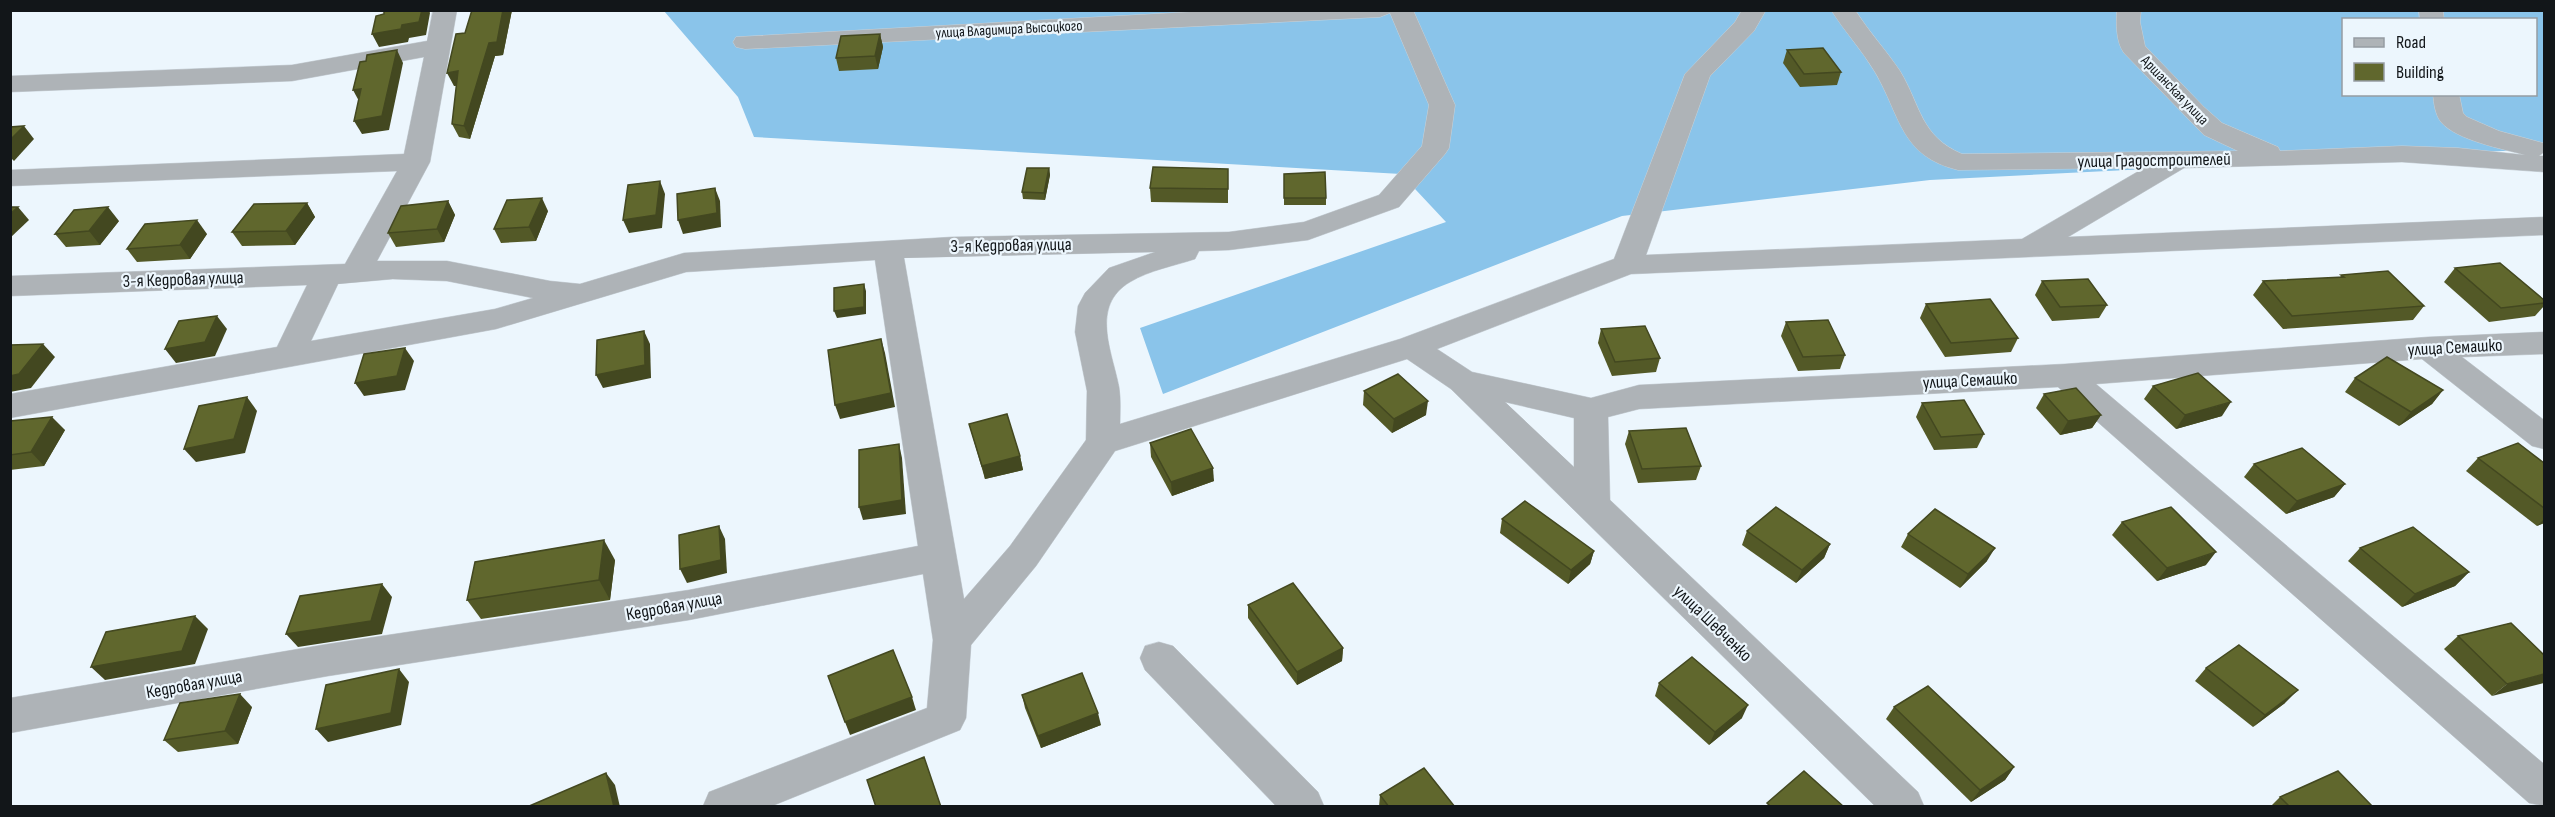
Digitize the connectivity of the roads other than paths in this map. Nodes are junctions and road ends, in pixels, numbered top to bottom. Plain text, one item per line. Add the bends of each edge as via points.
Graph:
1 (445, 10) edge
2 (1380, 10) edge
3 (1401, 10) edge
4 (1754, 10) edge
5 (1843, 10) edge
6 (2129, 10) edge
7 (745, 42) dead end
8 (436, 47) junction
9 (10, 84) edge
10 (2446, 96) edge
11 (2544, 152) edge
12 (2286, 159) junction
13 (2179, 160) junction
14 (416, 162) junction
15 (2544, 164) edge
16 (10, 178) edge
17 (2544, 226) edge
18 (1200, 241) junction
19 (2027, 248) junction
20 (888, 252) junction
21 (1627, 265) junction
22 (341, 274) junction
23 (10, 286) edge
24 (585, 293) junction
25 (2544, 343) edge
26 (1411, 347) junction
27 (2428, 348) junction
28 (288, 356) junction
29 (2065, 375) junction
30 (1462, 381) junction
31 (10, 406) edge
32 (1591, 410) junction
33 (2544, 437) edge
34 (1103, 442) junction
35 (1592, 505) junction
36 (939, 556) junction
37 (952, 640) junction
38 (1159, 658) dead end
39 (10, 716) edge
40 (2544, 790) edge
41 (724, 807) edge
42 (1303, 807) edge
43 (1903, 807) edge

1 - 8 street
2 - 7 street, улица Владимира Высоцкого
3 - 18 street, 3-я Кедровая улица via 1442,105 1435,148 1389,201 1308,231
4 - 21 street via 1745,26 1698,74
5 - 13 street, улица Градостроителей via 1888,71 1921,141 1936,154 1958,162
6 - 12 street, Аршанская улица via 2133,48 2195,113 2223,134
8 - 9 street via 292,73
8 - 14 street
10 - 11 street via 2450,116 2455,121 2491,137
12 - 13 street, улица Градостроителей
12 - 15 street, улица Градостроителей via 2432,154
13 - 19 street
14 - 16 street
14 - 22 street
17 - 19 street
18 - 20 street, 3-я Кедровая улица via 952,246
18 - 34 street via 1190,251 1130,270 1113,280 1093,301 1089,326 1103,393
19 - 21 street
20 - 24 street, 3-я Кедровая улица via 684,263
20 - 36 street
21 - 26 street
22 - 23 street, 3-я Кедровая улица
22 - 24 street, 3-я Кедровая улица via 393,269 447,271 550,291
22 - 28 street
24 - 28 street, 3-я Кедровая улица via 496,319
25 - 27 street, улица Семашко
26 - 30 street, улица Семашко
26 - 34 street
27 - 29 street, улица Семашко
27 - 33 street
28 - 31 street, 3-я Кедровая улица
29 - 32 street, улица Семашко via 1639,397
29 - 40 street
30 - 32 street, улица Семашко
30 - 35 street, улица Шевченко
32 - 35 street
34 - 37 street via 1023,556
35 - 43 street, улица Шевченко
36 - 37 street
36 - 39 street, Кедровая улица via 689,605 328,660
37 - 41 street via 946,718
38 - 42 street

